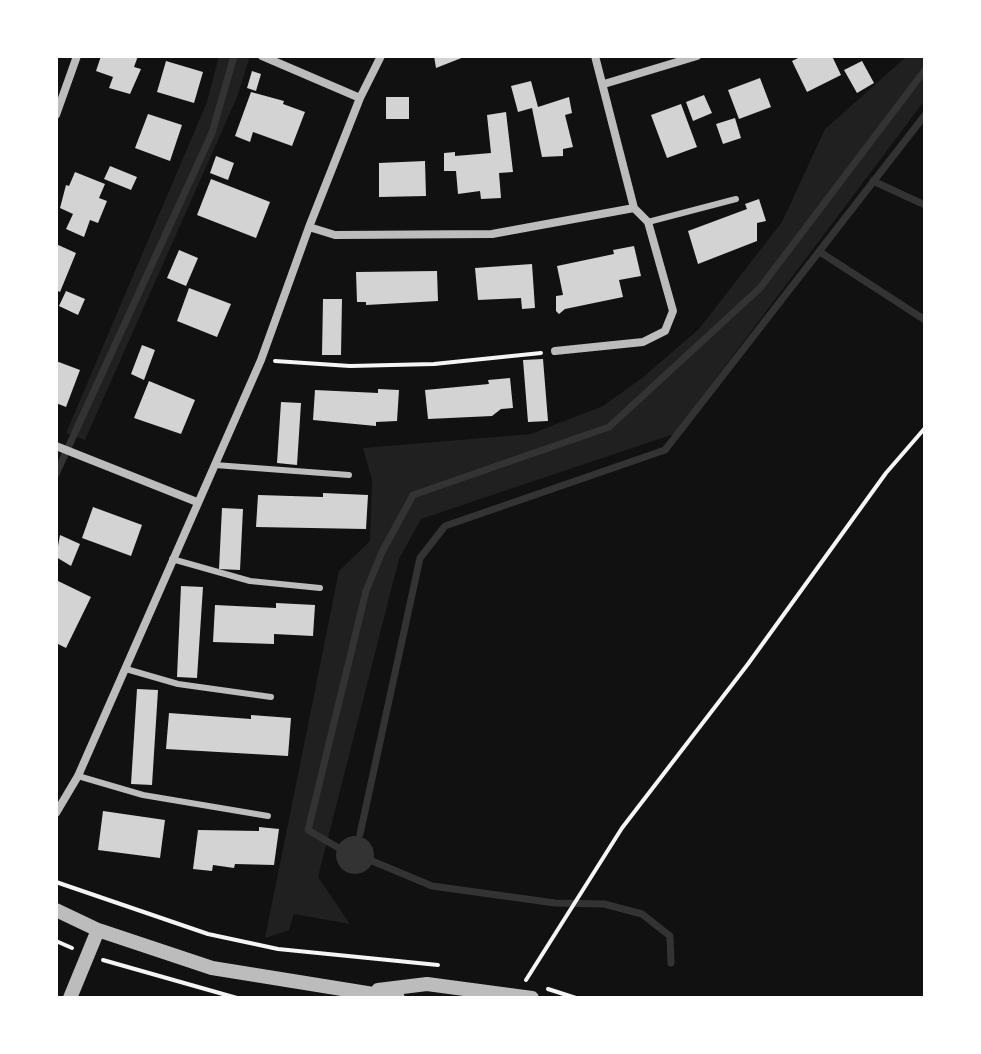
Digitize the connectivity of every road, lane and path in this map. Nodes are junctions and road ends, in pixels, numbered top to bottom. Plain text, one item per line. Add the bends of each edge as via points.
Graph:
1 (77, 56) edge
2 (262, 56) edge
3 (381, 56) edge
4 (595, 56) edge
5 (697, 56) edge
6 (604, 84) junction
7 (360, 98) junction
8 (56, 115) edge
9 (736, 199) dead end
10 (634, 208) junction
11 (648, 222) junction
12 (309, 227) junction
13 (555, 351) joint
14 (261, 360) junction
15 (925, 428) edge
16 (56, 446) edge
17 (215, 465) junction
18 (349, 475) dead end
19 (197, 502) junction
20 (172, 559) junction
21 (320, 588) dead end
22 (126, 669) junction
23 (271, 697) dead end
24 (78, 776) junction
25 (56, 813) edge
26 (268, 816) dead end
27 (56, 882) edge
28 (56, 910) edge
29 (98, 930) junction
30 (56, 941) edge
31 (88, 955) junction
32 (447, 967) dead end
33 (310, 991) edge
34 (366, 991) junction
35 (70, 998) edge
36 (237, 998) edge
37 (398, 998) edge
38 (532, 998) edge
39 (576, 998) edge

1 - 8 street
2 - 7 street
3 - 7 street
4 - 6 street
5 - 6 street
6 - 10 street
7 - 12 street
9 - 11 lane
10 - 11 street
10 - 12 street via 492,234 335,235
11 - 13 street via 673,311 665,331 643,342
12 - 14 street
13 - 14 path via 434,364
14 - 17 street
15 - 39 path via 622,828 525,981
16 - 19 street
17 - 18 lane
17 - 19 street
19 - 20 street
20 - 21 lane via 250,581
20 - 22 street
22 - 23 lane via 178,684
22 - 24 street
24 - 25 street
24 - 26 lane via 143,795
27 - 32 path via 208,934 264,946
28 - 29 street
29 - 31 street
29 - 33 street via 212,968
30 - 31 path
31 - 35 street
31 - 36 path
33 - 34 street
34 - 37 street
34 - 38 street via 427,984

